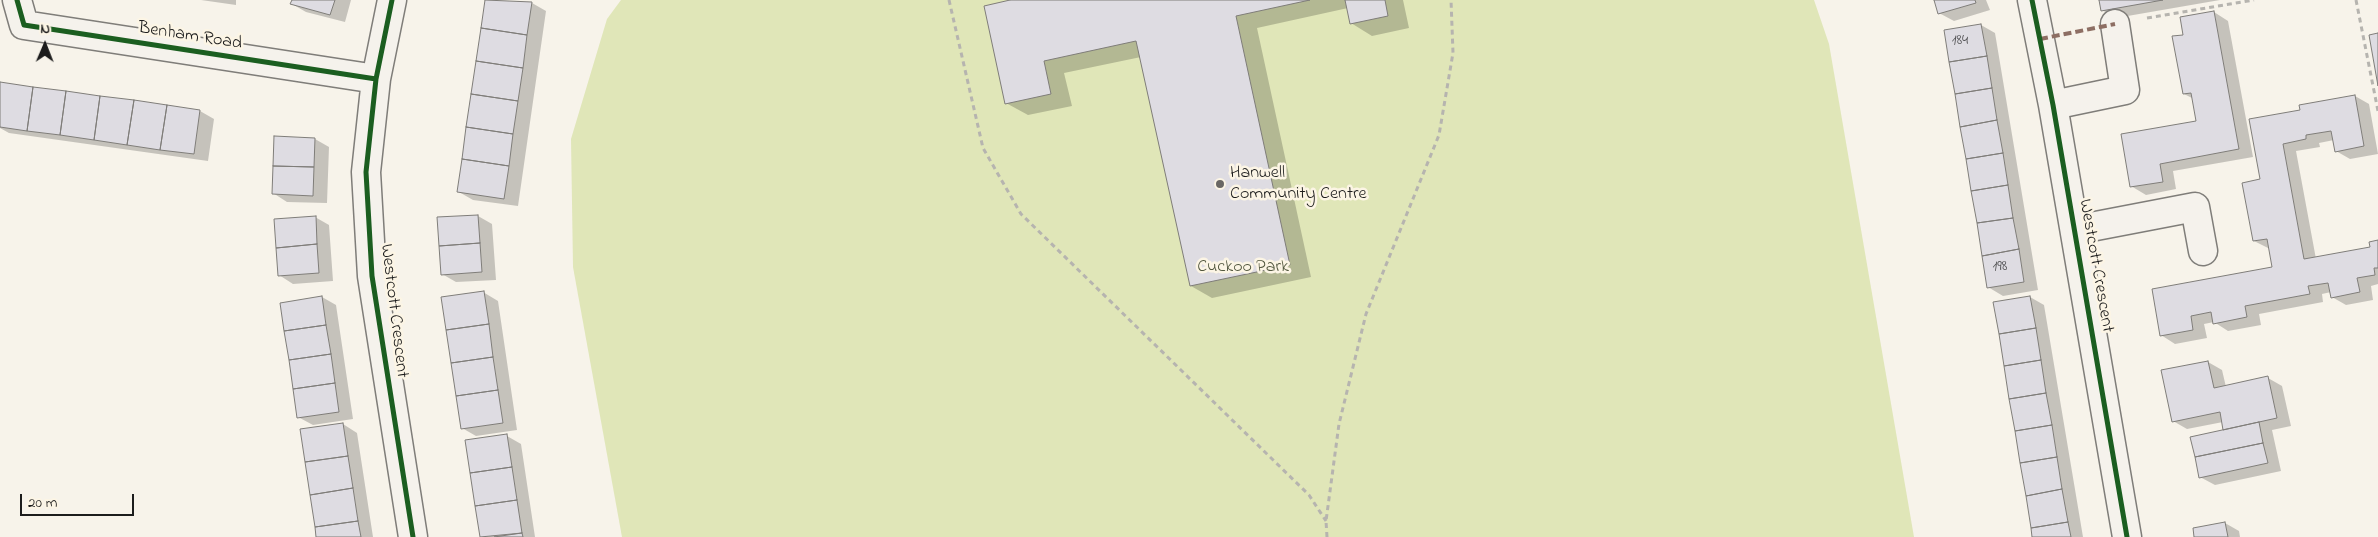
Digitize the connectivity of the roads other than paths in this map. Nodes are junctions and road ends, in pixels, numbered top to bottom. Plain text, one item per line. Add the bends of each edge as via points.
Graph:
1 (17, 0) edge
2 (392, 0) edge
3 (2032, 0) edge
4 (2114, 24) road end
5 (376, 79) junction
6 (2053, 105) junction
7 (2074, 230) junction
8 (2203, 251) dead end
9 (412, 537) edge
10 (2127, 537) edge

1 - 5 street, Benham Road via 24,25
2 - 5 street, Westcott Crescent
3 - 6 street, Westcott Crescent
4 - 6 street via 2125,90
5 - 9 street, Westcott Crescent via 366,172 372,276
6 - 7 street, Westcott Crescent
7 - 8 street via 2195,207
7 - 10 street, Westcott Crescent

